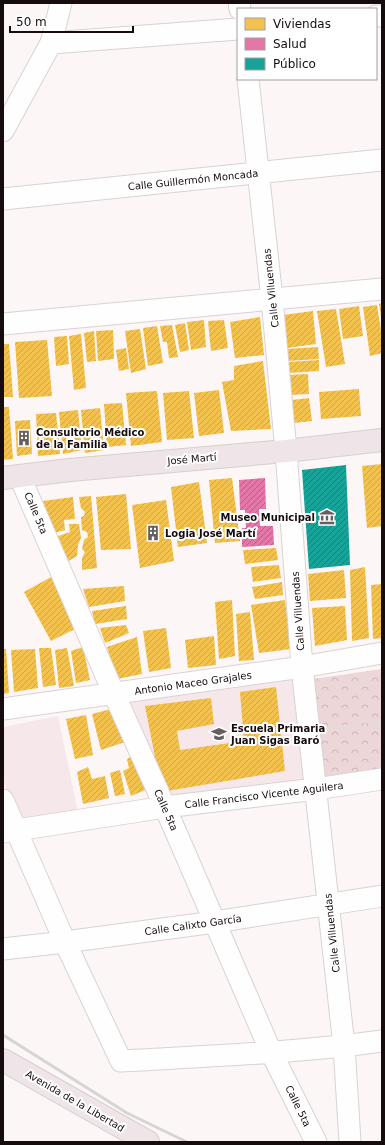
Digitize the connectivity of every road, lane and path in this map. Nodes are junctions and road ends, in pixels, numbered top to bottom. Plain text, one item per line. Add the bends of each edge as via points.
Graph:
1 (61, 3) edge
2 (237, 29) edge
3 (51, 43) junction
4 (248, 80) edge
5 (4, 125) edge
6 (382, 160) edge
7 (259, 174) junction
8 (3, 199) edge
9 (382, 289) edge
10 (272, 299) junction
11 (3, 324) edge
12 (382, 440) edge
13 (286, 451) junction
14 (12, 477) edge
15 (382, 653) edge
16 (302, 667) junction
17 (114, 694) junction
18 (3, 709) edge
19 (382, 722) edge
20 (309, 730) junction
21 (382, 779) edge
22 (316, 789) junction
23 (3, 800) edge
24 (165, 807) junction
25 (10, 831) edge
26 (382, 896) edge
27 (329, 904) junction
28 (215, 922) junction
29 (65, 942) junction
30 (3, 949) edge
31 (382, 1041) edge
32 (344, 1046) junction
33 (271, 1052) junction
34 (5, 1064) edge
35 (148, 1142) edge
36 (316, 1142) edge
37 (350, 1142) edge

1 - 3 street
2 - 3 street
3 - 5 street
4 - 7 street, Calle Villuendas
6 - 7 street, Calle Guillermón Moncada
7 - 8 street, Calle Guillermón Moncada
7 - 10 street, Calle Villuendas
9 - 10 street
10 - 11 street
10 - 13 street, Calle Villuendas
12 - 13 main road, José Martí
13 - 14 main road, José Martí
13 - 16 street, Calle Villuendas
14 - 17 street, Calle 5ta
15 - 16 street, Antonio Maceo Grajales
16 - 17 street, Antonio Maceo Grajales
16 - 20 street, Calle Villuendas
17 - 18 street, Antonio Maceo Grajales
17 - 24 street, Calle 5ta
19 - 20 path
20 - 22 street, Calle Villuendas
21 - 22 street, Calle Francisco Vicente Aguilera
22 - 24 street, Calle Francisco Vicente Aguilera
22 - 27 street, Calle Villuendas
23 - 25 street
24 - 25 street, Calle Francisco Vicente Aguilera
24 - 28 street, Calle 5ta
25 - 29 street
26 - 27 street, Calle Calixto García
27 - 28 street, Calle Calixto García
27 - 32 street, Calle Villuendas
28 - 29 street, Calle Calixto García
28 - 33 street, Calle 5ta
29 - 30 street, Calle Calixto García
29 - 33 street via 121,1061
31 - 32 street
32 - 33 street
32 - 37 street, Calle Villuendas
33 - 36 street, Calle 5ta
34 - 35 main road, Avenida de la Libertad

